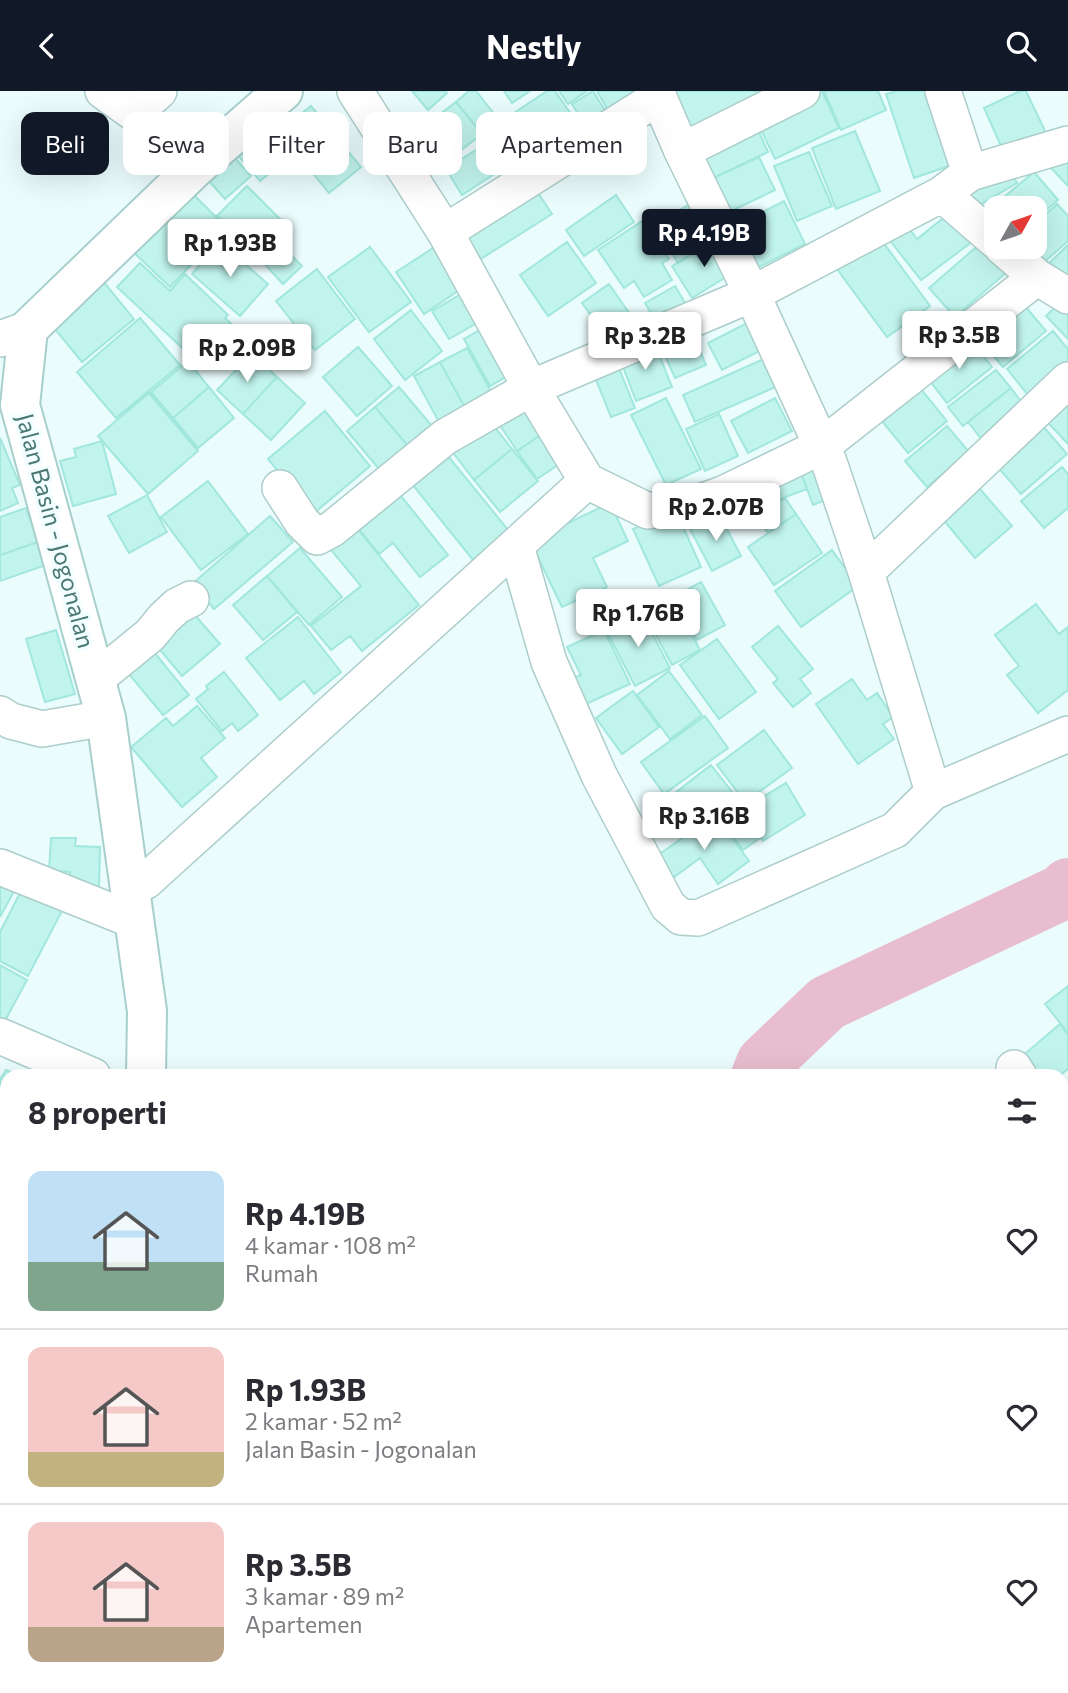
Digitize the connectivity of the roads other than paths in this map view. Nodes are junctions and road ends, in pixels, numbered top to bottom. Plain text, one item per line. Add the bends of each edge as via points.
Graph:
1 (103, 91) edge
2 (283, 91) edge
3 (355, 91) edge
4 (802, 91) edge
5 (943, 91) edge
6 (657, 94) edge
7 (146, 109) edge
8 (229, 134) edge
9 (1068, 143) edge
10 (682, 151) junction
11 (970, 173) junction
12 (181, 175) edge
13 (942, 194) junction
14 (984, 231) edge
15 (445, 232) junction
16 (1016, 259) edge
17 (1037, 277) junction
18 (752, 294) junction
19 (1068, 296) edge
20 (14, 334) edge
21 (1068, 380) edge
22 (531, 388) junction
23 (822, 446) junction
24 (587, 481) junction
25 (280, 488) dead end
26 (516, 546) junction
27 (866, 572) junction
28 (191, 599) dead end
29 (96, 679) junction
30 (0, 714) edge
31 (106, 718) junction
32 (1068, 734) edge
33 (933, 792) junction
34 (0, 867) edge
35 (137, 897) junction
36 (0, 1036) edge
37 (77, 1069) edge
38 (146, 1069) edge

1 - 7 street
2 - 8 main road, Jalan Basin - Jogonalan
3 - 15 street
4 - 10 street
5 - 11 street
6 - 10 street
6 - 15 street
9 - 11 street
10 - 18 street
11 - 13 street
12 - 20 main road, Jalan Basin - Jogonalan
13 - 14 street
13 - 18 street
15 - 22 street
16 - 17 street
17 - 19 street
17 - 23 street
18 - 22 street
18 - 23 street
20 - 29 main road, Jalan Basin - Jogonalan via 20,405
21 - 27 street
22 - 24 street
22 - 25 street via 445,437 317,537
23 - 24 street via 689,506 648,511
23 - 27 street
24 - 26 street
26 - 33 street via 549,661 598,775 668,906 681,917 698,918 895,830
26 - 35 street via 176,853
27 - 33 street
28 - 29 street via 177,606
29 - 31 main road, Jalan Basin - Jogonalan
30 - 31 street via 42,729
31 - 35 main road, Jalan Basin - Jogonalan
32 - 33 street
34 - 35 street
35 - 38 main road, Jalan Basin - Jogonalan via 147,1011
36 - 37 street

